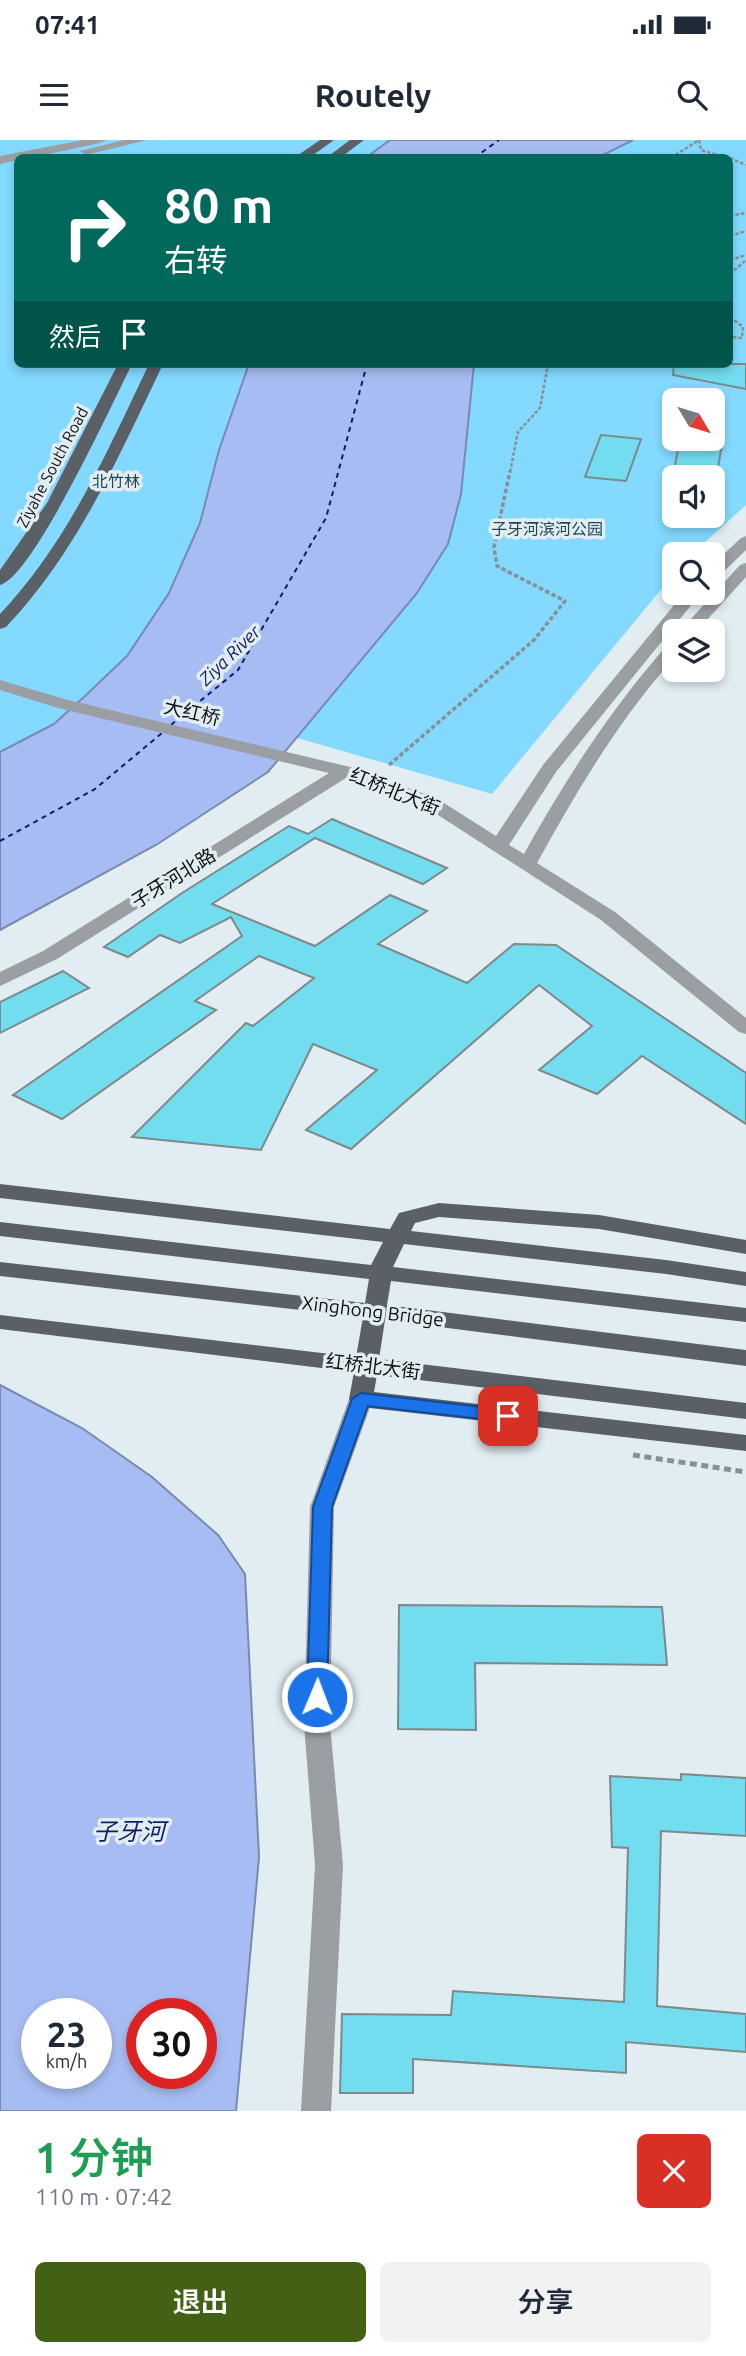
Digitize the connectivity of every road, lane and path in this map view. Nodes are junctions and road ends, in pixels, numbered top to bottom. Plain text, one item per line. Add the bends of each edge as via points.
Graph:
1 (100, 140) edge
2 (141, 140) edge
3 (328, 140) edge
4 (358, 140) edge
5 (699, 140) edge
6 (30, 154) edge
7 (75, 154) edge
8 (306, 154) edge
9 (338, 154) edge
10 (677, 154) edge
11 (717, 154) edge
12 (733, 319) edge
13 (744, 338) edge
14 (123, 368) edge
15 (154, 368) edge
16 (547, 368) edge
17 (746, 541) edge
18 (725, 561) edge
19 (746, 568) edge
20 (0, 580) edge
21 (683, 605) edge
22 (699, 619) edge
23 (0, 624) edge
24 (662, 661) edge
25 (0, 685) edge
26 (310, 761) joint
27 (344, 771) junction
28 (372, 779) junction
29 (499, 846) junction
30 (527, 866) junction
31 (0, 980) edge
32 (746, 1028) edge
33 (0, 1191) edge
34 (0, 1229) edge
35 (746, 1248) edge
36 (0, 1269) edge
37 (746, 1279) edge
38 (746, 1315) edge
39 (0, 1322) edge
40 (746, 1358) edge
41 (361, 1399) junction
42 (746, 1411) edge
43 (746, 1443) edge
44 (316, 2111) edge

1 - 6 street
2 - 7 street
3 - 8 main road
4 - 9 main road
5 - 10 path
5 - 11 path via 701,149
12 - 13 path via 743,327
14 - 20 main road, Ziyahe South Road via 50,513
15 - 23 main road via 66,541 43,576
16 - 28 path via 540,408 517,432 494,547 497,566 565,601 534,640
17 - 18 street
19 - 22 street
21 - 29 street via 548,769
24 - 30 street via 573,781
25 - 26 street, 大红桥
26 - 27 street, 红桥北大街
27 - 28 street, 红桥北大街
27 - 31 street, 子牙河北路 via 50,956
28 - 29 street, 红桥北大街 via 430,802
29 - 30 street, 红桥北大街
30 - 32 street, 红桥北大街 via 608,916
33 - 37 main road
34 - 38 main road, Xinghong Bridge
35 - 41 main road via 599,1222 439,1210 407,1218 383,1262
36 - 40 main road, Xinghong Bridge
39 - 42 main road, 红桥北大街
41 - 43 main road
41 - 44 street via 322,1507 317,1724 328,1865

